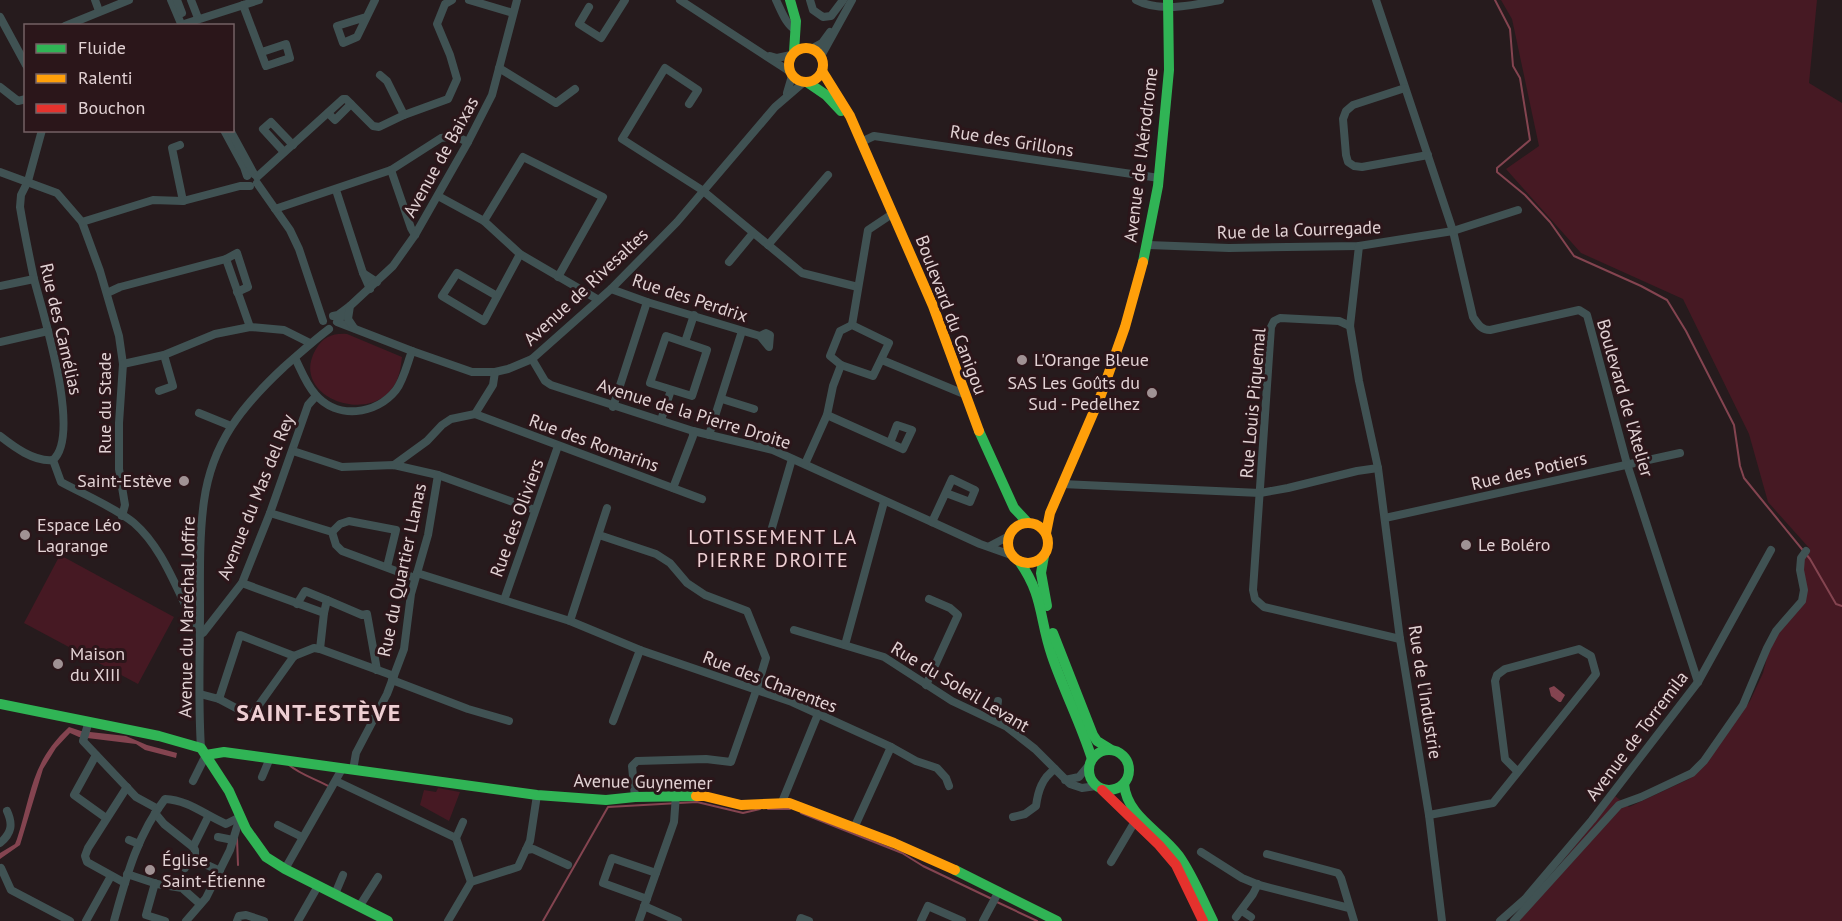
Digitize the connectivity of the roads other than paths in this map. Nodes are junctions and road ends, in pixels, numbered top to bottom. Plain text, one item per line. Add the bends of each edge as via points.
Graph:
1 (95, 0) edge
2 (129, 0) edge
3 (171, 0) edge
4 (177, 0) edge
5 (191, 0) edge
6 (229, 0) edge
7 (259, 0) edge
8 (375, 0) edge
9 (452, 0) edge
10 (470, 0) edge
11 (517, 0) edge
12 (625, 0) edge
13 (680, 0) edge
14 (776, 0) edge
15 (790, 0) edge
16 (796, 0) edge
17 (810, 0) edge
18 (843, 0) edge
19 (851, 0) edge
20 (1136, 0) edge
21 (1220, 0) edge
22 (1376, 0) edge
23 (1168, 3) edge
24 (243, 5) junction
25 (589, 7) dead end
26 (232, 9) junction
27 (99, 11) junction
28 (513, 13) junction
29 (0, 17) edge
30 (366, 17) dead end
31 (198, 18) junction
32 (70, 24) edge
33 (183, 24) edge
34 (184, 24) edge
35 (186, 24) edge
36 (796, 30) junction
37 (24, 43) edge
38 (17, 46) junction
39 (811, 48) junction
40 (262, 52) dead end
41 (793, 54) junction
42 (766, 56) junction
43 (821, 56) junction
44 (24, 61) edge
45 (499, 68) junction
46 (822, 70) junction
47 (791, 73) junction
48 (380, 75) dead end
49 (806, 82) junction
50 (0, 87) edge
51 (1405, 88) junction
52 (575, 89) dead end
53 (785, 97) junction
54 (24, 100) edge
55 (689, 104) dead end
56 (404, 115) junction
57 (41, 132) edge
58 (225, 132) edge
59 (231, 132) edge
60 (859, 138) junction
61 (468, 142) junction
62 (180, 145) dead end
63 (293, 145) junction
64 (284, 152) junction
65 (1428, 155) junction
66 (391, 170) junction
67 (0, 172) edge
68 (828, 174) dead end
69 (1159, 178) junction
70 (252, 180) junction
71 (27, 181) junction
72 (336, 190) junction
73 (702, 190) junction
74 (438, 196) junction
75 (183, 201) junction
76 (275, 209) junction
77 (1518, 210) dead end
78 (892, 214) junction
79 (407, 216) junction
80 (423, 221) junction
81 (484, 221) junction
82 (82, 222) junction
83 (1453, 231) junction
84 (753, 232) junction
85 (415, 235) junction
86 (768, 245) junction
87 (1148, 245) junction
88 (1359, 246) junction
89 (520, 254) junction
90 (226, 259) junction
91 (729, 262) dead end
92 (363, 273) junction
93 (558, 277) junction
94 (34, 279) junction
95 (377, 282) junction
96 (0, 286) edge
97 (858, 287) junction
98 (370, 289) junction
99 (611, 289) junction
100 (237, 292) junction
101 (107, 293) junction
102 (497, 296) junction
103 (597, 299) junction
104 (647, 302) junction
105 (350, 306) junction
106 (694, 315) junction
107 (330, 322) junction
108 (852, 325) junction
109 (1350, 326) junction
110 (250, 327) junction
111 (355, 330) junction
112 (48, 331) junction
113 (742, 331) junction
114 (760, 336) dead end
115 (0, 342) edge
116 (685, 342) junction
117 (310, 343) junction
118 (412, 351) junction
119 (164, 355) junction
120 (295, 357) junction
121 (532, 359) junction
122 (882, 360) junction
123 (123, 364) junction
124 (842, 365) junction
125 (495, 372) junction
126 (671, 390) junction
127 (159, 391) dead end
128 (964, 394) junction
129 (316, 396) junction
130 (722, 399) junction
131 (613, 407) junction
132 (754, 409) dead end
133 (199, 413) dead end
134 (475, 414) junction
135 (827, 415) junction
136 (661, 420) junction
137 (231, 426) junction
138 (693, 431) junction
139 (709, 435) junction
140 (0, 436) edge
141 (890, 443) dead end
142 (558, 446) junction
143 (293, 451) junction
144 (1680, 453) dead end
145 (792, 459) junction
146 (53, 460) junction
147 (805, 464) junction
148 (1627, 464) junction
149 (394, 465) junction
150 (1378, 468) junction
151 (438, 475) junction
152 (1062, 484) junction
153 (673, 488) junction
154 (946, 493) dead end
155 (1260, 493) junction
156 (702, 499) dead end
157 (884, 502) junction
158 (607, 508) dead end
159 (1014, 508) junction
160 (535, 510) junction
161 (270, 513) junction
162 (1050, 513) junction
163 (122, 516) junction
164 (1385, 518) junction
165 (932, 522) junction
166 (1031, 524) junction
167 (332, 532) junction
168 (1011, 533) junction
169 (1046, 533) junction
170 (599, 535) junction
171 (769, 538) dead end
172 (989, 547) junction
173 (1771, 550) dead end
174 (1804, 553) dead end
175 (1044, 556) junction
176 (1015, 558) junction
177 (387, 567) junction
178 (416, 576) junction
179 (242, 583) junction
180 (929, 599) dead end
181 (327, 600) junction
182 (504, 600) junction
183 (297, 604) junction
184 (324, 613) junction
185 (570, 621) junction
186 (794, 630) dead end
187 (200, 631) junction
188 (1400, 639) junction
189 (845, 645) junction
190 (320, 650) junction
191 (640, 650) junction
192 (294, 656) junction
193 (377, 670) junction
194 (393, 678) junction
195 (1698, 682) junction
196 (926, 685) junction
197 (756, 691) junction
198 (200, 694) junction
199 (219, 699) junction
200 (998, 700) dead end
201 (0, 704) edge
202 (818, 714) junction
203 (989, 718) junction
204 (509, 721) dead end
205 (613, 721) dead end
206 (86, 730) junction
207 (891, 747) junction
208 (1110, 749) junction
209 (203, 752) junction
210 (96, 755) junction
211 (270, 758) junction
212 (1090, 762) junction
213 (348, 769) junction
214 (1055, 769) junction
215 (1518, 772) junction
216 (262, 777) dead end
217 (1065, 780) junction
218 (193, 781) dead end
219 (336, 781) junction
220 (1124, 784) junction
221 (949, 786) dead end
222 (126, 787) junction
223 (1099, 788) junction
224 (537, 795) junction
225 (635, 797) junction
226 (676, 800) junction
227 (782, 802) junction
228 (7, 811) dead end
229 (157, 811) junction
230 (1429, 814) junction
231 (208, 817) junction
232 (240, 817) junction
233 (1013, 817) dead end
234 (106, 818) junction
235 (463, 822) dead end
236 (1134, 823) junction
237 (278, 825) dead end
238 (854, 828) junction
239 (218, 837) dead end
240 (302, 837) junction
241 (456, 838) junction
242 (129, 840) dead end
243 (233, 840) junction
244 (0, 843) edge
245 (139, 844) junction
246 (193, 847) junction
247 (526, 850) junction
248 (1201, 852) dead end
249 (1267, 854) dead end
250 (195, 856) junction
251 (1111, 861) dead end
252 (568, 865) dead end
253 (1, 868) edge
254 (185, 868) dead end
255 (285, 869) junction
256 (219, 873) junction
257 (656, 873) junction
258 (127, 874) junction
259 (343, 875) dead end
260 (111, 876) junction
261 (378, 877) dead end
262 (471, 882) junction
263 (125, 883) junction
264 (156, 883) junction
265 (1258, 884) junction
266 (318, 886) junction
267 (335, 894) junction
268 (996, 897) junction
269 (203, 901) junction
270 (645, 903) junction
271 (359, 907) junction
272 (1349, 908) junction
273 (1251, 917) dead end
274 (70, 921) edge
275 (86, 921) edge
276 (114, 921) edge
277 (165, 921) edge
278 (186, 921) edge
279 (237, 921) edge
280 (264, 921) edge
281 (298, 921) edge
282 (388, 921) edge
283 (448, 921) edge
284 (639, 921) edge
285 (678, 921) edge
286 (800, 921) edge
287 (809, 921) edge
288 (921, 921) edge
289 (962, 921) edge
290 (984, 921) edge
291 (1057, 921) edge
292 (1203, 921) edge
293 (1213, 921) edge
294 (1354, 921) edge
295 (1442, 921) edge
296 (1500, 921) edge
297 (1514, 921) edge

1 - 27 street
2 - 27 street
3 - 33 street
4 - 34 street
5 - 31 street
6 - 26 street
7 - 24 street
8 - 30 street
9 - 56 street via 445,4 437,24 457,80 448,99
10 - 28 street
11 - 28 street, Avenue de Baixas
12 - 25 street via 602,38 579,24
13 - 42 street
14 - 36 street
15 - 36 main road
16 - 39 main road via 803,39
17 - 18 street via 813,10 823,17 831,16
19 - 39 street via 822,43
19 - 43 street
20 - 23 street via 1147,6
21 - 23 street
22 - 51 street, Boulevard de l'Atelier
23 - 69 main road, Avenue de l'Aérodrome via 1169,69
24 - 26 street
24 - 40 street
26 - 31 street
27 - 32 street
28 - 45 street, Avenue de Baixas
29 - 38 street
31 - 35 street
36 - 41 main road
37 - 38 street
38 - 44 street
39 - 41 main road
39 - 43 main road
41 - 42 street
41 - 47 main road via 788,65
42 - 47 street
43 - 46 main road
45 - 52 street via 556,103
45 - 61 street, Avenue de Baixas via 492,95
46 - 49 main road via 817,79
46 - 60 main road, Boulevard du Canigou
47 - 49 main road
47 - 53 street, Avenue de Rivesaltes
48 - 56 street
49 - 53 street, Avenue de Rivesaltes
49 - 60 main road, Boulevard du Canigou via 836,103
50 - 54 street via 18,101
51 - 65 street, Boulevard de l'Atelier
51 - 65 street via 1353,105 1346,111 1343,119 1348,162 1362,167
53 - 73 street, Avenue de Rivesaltes
55 - 73 street via 698,90 665,68 622,139
56 - 63 street via 373,126 343,99
57 - 71 street, Rue des Camélias
58 - 70 street
59 - 70 street
60 - 69 street, Rue des Grillons via 873,136
60 - 78 main road, Boulevard du Canigou
61 - 66 street via 455,136 441,138
61 - 74 street, Avenue de Baixas
62 - 75 street via 172,148
63 - 64 street
63 - 64 street via 271,122 263,129
64 - 70 street
65 - 83 street, Boulevard de l'Atelier
66 - 72 street
66 - 79 street
67 - 71 street
68 - 86 street
69 - 87 main road, Avenue de l'Aérodrome
70 - 75 street
70 - 76 street
71 - 82 street via 57,193
71 - 94 street, Rue des Camélias via 20,207
72 - 76 street
72 - 92 street
73 - 84 street
73 - 99 street, Avenue de Rivesaltes
74 - 80 street, Avenue de Baixas
74 - 81 street
75 - 82 street via 153,200
76 - 107 street via 290,230 317,301
77 - 83 street, Rue de la Courregade
78 - 97 street via 868,230
78 - 128 main road, Boulevard du Canigou via 933,306
79 - 80 street
79 - 85 street
80 - 85 street, Avenue de Baixas
81 - 89 street
81 - 93 street via 523,157 603,197
82 - 101 street, Rue du Stade
83 - 88 street, Rue de la Courregade
83 - 148 street, Boulevard de l'Atelier via 1473,317 1484,330 1579,310 1587,315
84 - 86 street
84 - 91 street
85 - 95 street, Avenue de Baixas
86 - 97 street via 802,273
87 - 88 street, Rue de la Courregade
87 - 152 main road, Avenue de l'Aérodrome via 1101,395
88 - 109 street
89 - 93 street
89 - 102 street
90 - 100 street
90 - 100 street via 237,253 248,287
90 - 101 street
92 - 95 street
92 - 98 street
93 - 103 street
94 - 96 street
94 - 112 street, Rue des Camélias
95 - 98 street, Avenue de Baixas
97 - 108 street
98 - 105 street, Avenue de Baixas
99 - 103 street, Avenue de Rivesaltes
99 - 104 street, Rue des Perdrix
100 - 110 street
101 - 123 street, Rue du Stade
102 - 102 street via 484,321 442,296 457,273
103 - 121 street, Avenue de Rivesaltes
104 - 106 street, Rue des Perdrix
104 - 131 street
105 - 107 street, Avenue de Baixas
105 - 111 street via 348,319
106 - 113 street, Rue des Perdrix
106 - 116 street
107 - 111 street, Avenue de Rivesaltes
107 - 117 street, Avenue du Maréchal Joffre
108 - 122 street via 889,343
108 - 124 street via 840,331 830,356
109 - 150 street
109 - 155 street, Rue Louis Piquemal via 1340,321 1274,321
110 - 117 street via 284,330
110 - 119 street via 215,334
111 - 118 street, Avenue de Rivesaltes
112 - 115 street
112 - 146 street, Rue des Camélias via 63,407 61,450
113 - 114 street, Rue des Perdrix
113 - 130 street
116 - 126 street via 666,336 650,383
116 - 126 street via 707,350 692,396
117 - 120 street, Avenue du Maréchal Joffre
118 - 125 street, Avenue de Rivesaltes via 472,372
118 - 129 street via 397,389 377,406 350,412
119 - 123 street
119 - 127 street via 173,386
120 - 129 street
120 - 137 street, Avenue du Maréchal Joffre via 252,397
121 - 125 street, Avenue de Rivesaltes
121 - 131 street, Avenue de la Pierre Droite via 551,385
122 - 124 street via 873,375
122 - 128 street
123 - 163 street, Rue du Stade via 119,423 119,469 125,505
124 - 135 street
125 - 134 street via 493,385
126 - 136 street
128 - 159 main road, Boulevard du Canigou
129 - 143 street, Avenue du Mas del Rey via 309,403
130 - 132 street
130 - 139 street
131 - 136 street, Avenue de la Pierre Droite
133 - 137 street
134 - 142 street, Rue des Romarins
134 - 149 street via 451,419
135 - 141 street
135 - 147 street
136 - 138 street, Avenue de la Pierre Droite
137 - 187 street, Avenue du Maréchal Joffre via 215,460 204,501
138 - 139 street, Avenue de la Pierre Droite
138 - 153 street
139 - 145 street, Avenue de la Pierre Droite via 773,450
140 - 146 street via 35,458
142 - 153 street, Rue des Romarins
142 - 160 street, Rue des Oliviers
143 - 149 street via 342,468
143 - 161 street, Avenue du Mas del Rey
144 - 148 street, Rue des Potiers
145 - 147 street, Avenue de la Pierre Droite
145 - 171 street
146 - 163 street via 61,482
147 - 157 street, Avenue de la Pierre Droite
148 - 164 street, Rue des Potiers
148 - 195 street, Boulevard de l'Atelier
149 - 151 street
150 - 155 street, Rue Louis Piquemal
150 - 164 street, Rue de l'Industrie
151 - 160 street
151 - 178 street, Rue du Quartier Llanas
152 - 155 street, Rue Louis Piquemal
152 - 162 main road, Avenue de l'Aérodrome
153 - 156 street, Rue des Romarins
154 - 165 street
155 - 188 street via 1255,599 1264,607
157 - 165 street, Avenue de la Pierre Droite
157 - 189 street
158 - 170 street
159 - 166 main road, Boulevard du Canigou
159 - 168 main road via 1016,518
160 - 182 street, Rue des Oliviers
161 - 167 street
161 - 179 street, Avenue du Mas del Rey
162 - 166 main road
162 - 169 main road, Avenue de l'Aérodrome
163 - 187 street via 151,542
164 - 188 street, Rue de l'Industrie
165 - 172 street, Avenue de la Pierre Droite
166 - 168 main road via 1022,524
166 - 169 main road
167 - 177 street, Rue des Charentes via 342,551
167 - 177 street via 349,521 396,530
168 - 172 street
168 - 176 main road via 1009,549
169 - 175 main road
170 - 185 street
170 - 197 street via 656,554 705,595 747,611 766,658
172 - 176 street, Avenue de la Pierre Droite
173 - 195 street, Avenue de Torremila
174 - 297 street via 1800,570 1802,601 1776,630 1743,705 1704,761 1692,773 1618,805
175 - 176 main road via 1032,563
175 - 208 main road via 1041,573 1054,638 1093,735
176 - 212 main road via 1038,593 1051,653
177 - 178 street, Rue des Charentes
178 - 182 street, Rue des Charentes
178 - 194 street, Rue du Quartier Llanas via 404,649
179 - 183 street
179 - 187 street, Avenue du Mas del Rey via 213,623 203,633
180 - 196 street via 958,615
181 - 183 street via 305,591
181 - 184 street
181 - 193 street via 368,614
182 - 185 street, Rue des Charentes
183 - 184 street
184 - 190 street
185 - 191 street, Rue des Charentes
186 - 189 street, Rue du Soleil Levant
187 - 198 street, Avenue du Maréchal Joffre
188 - 230 street, Rue de l'Industrie
189 - 196 street, Rue du Soleil Levant via 884,657
190 - 192 street via 314,648
190 - 193 street
191 - 197 street, Rue des Charentes
191 - 205 street
192 - 199 street via 251,716
192 - 199 street via 240,635
193 - 194 street
194 - 204 street
194 - 213 street, Rue du Quartier Llanas
195 - 296 street, Avenue de Torremila via 1592,820 1525,899
196 - 203 street, Rue du Soleil Levant
197 - 202 street, Rue des Charentes
197 - 225 street via 731,762 637,760 632,766
198 - 199 street
198 - 209 street, Avenue du Maréchal Joffre
200 - 203 street
201 - 206 main road, Avenue Guynemer
202 - 207 street, Rue des Charentes
202 - 227 street
203 - 214 street, Rue du Soleil Levant via 1007,727
206 - 209 main road, Avenue Guynemer
206 - 210 street via 83,741
207 - 221 street, Rue des Charentes via 937,768
207 - 238 street
208 - 212 main road via 1097,753
208 - 220 main road via 1121,753 1128,762 1130,771
209 - 211 main road, Avenue Guynemer
209 - 218 street
209 - 232 main road
210 - 222 street
210 - 234 street via 74,795
211 - 213 main road, Avenue Guynemer
211 - 216 street
212 - 217 street via 1078,777
212 - 223 main road via 1089,775
213 - 219 street, Rue du Quartier Llanas
213 - 224 main road, Avenue Guynemer via 472,790
214 - 217 street, Rue du Soleil Levant
214 - 233 street via 1038,792 1036,806
215 - 215 street via 1596,674 1591,656 1579,649 1505,669 1497,675 1505,759
215 - 230 street via 1493,803
217 - 223 street via 1075,787
219 - 240 street, Rue du Quartier Llanas
219 - 241 street
220 - 223 main road via 1112,791
220 - 293 main road via 1128,806 1165,839 1185,864
222 - 229 street
222 - 234 street
223 - 236 main road
224 - 225 main road, Avenue Guynemer via 606,800
224 - 247 street
225 - 226 main road, Avenue Guynemer
226 - 227 main road, Avenue Guynemer via 704,796 741,805
226 - 257 street via 674,822
227 - 238 main road, Avenue Guynemer
228 - 244 street via 12,822 8,836
229 - 231 street via 165,799 179,800
229 - 245 street
229 - 246 street
230 - 295 street, Rue de l'Industrie
231 - 232 street via 226,824
231 - 246 street
232 - 243 street
232 - 255 main road via 266,857
234 - 260 street via 85,856 87,862
235 - 241 street
236 - 251 street
236 - 292 main road via 1176,865
237 - 240 street
238 - 268 main road, Avenue Guynemer via 894,843
239 - 243 street
240 - 255 street, Rue du Quartier Llanas
241 - 262 street
242 - 245 street
243 - 256 street
245 - 258 street
246 - 250 street
247 - 252 street via 533,849
247 - 262 street via 518,867
248 - 265 street
249 - 272 street via 1338,873
250 - 254 street
250 - 256 street
253 - 274 street via 11,890
255 - 266 main road
256 - 269 street
257 - 270 street
257 - 270 street via 612,858 603,883
258 - 263 street
258 - 264 street
259 - 267 street
260 - 263 street
260 - 275 street
261 - 271 street
262 - 283 street
263 - 276 street
264 - 269 street via 182,888
264 - 277 street via 146,915
265 - 272 street
265 - 273 street via 1239,914
266 - 267 main road
266 - 281 street
267 - 271 main road
268 - 290 street
268 - 291 main road, Avenue Guynemer
269 - 278 street
270 - 284 street
270 - 285 street
271 - 282 main road
272 - 294 street
279 - 280 street via 243,914
286 - 287 street
288 - 289 street via 928,906

